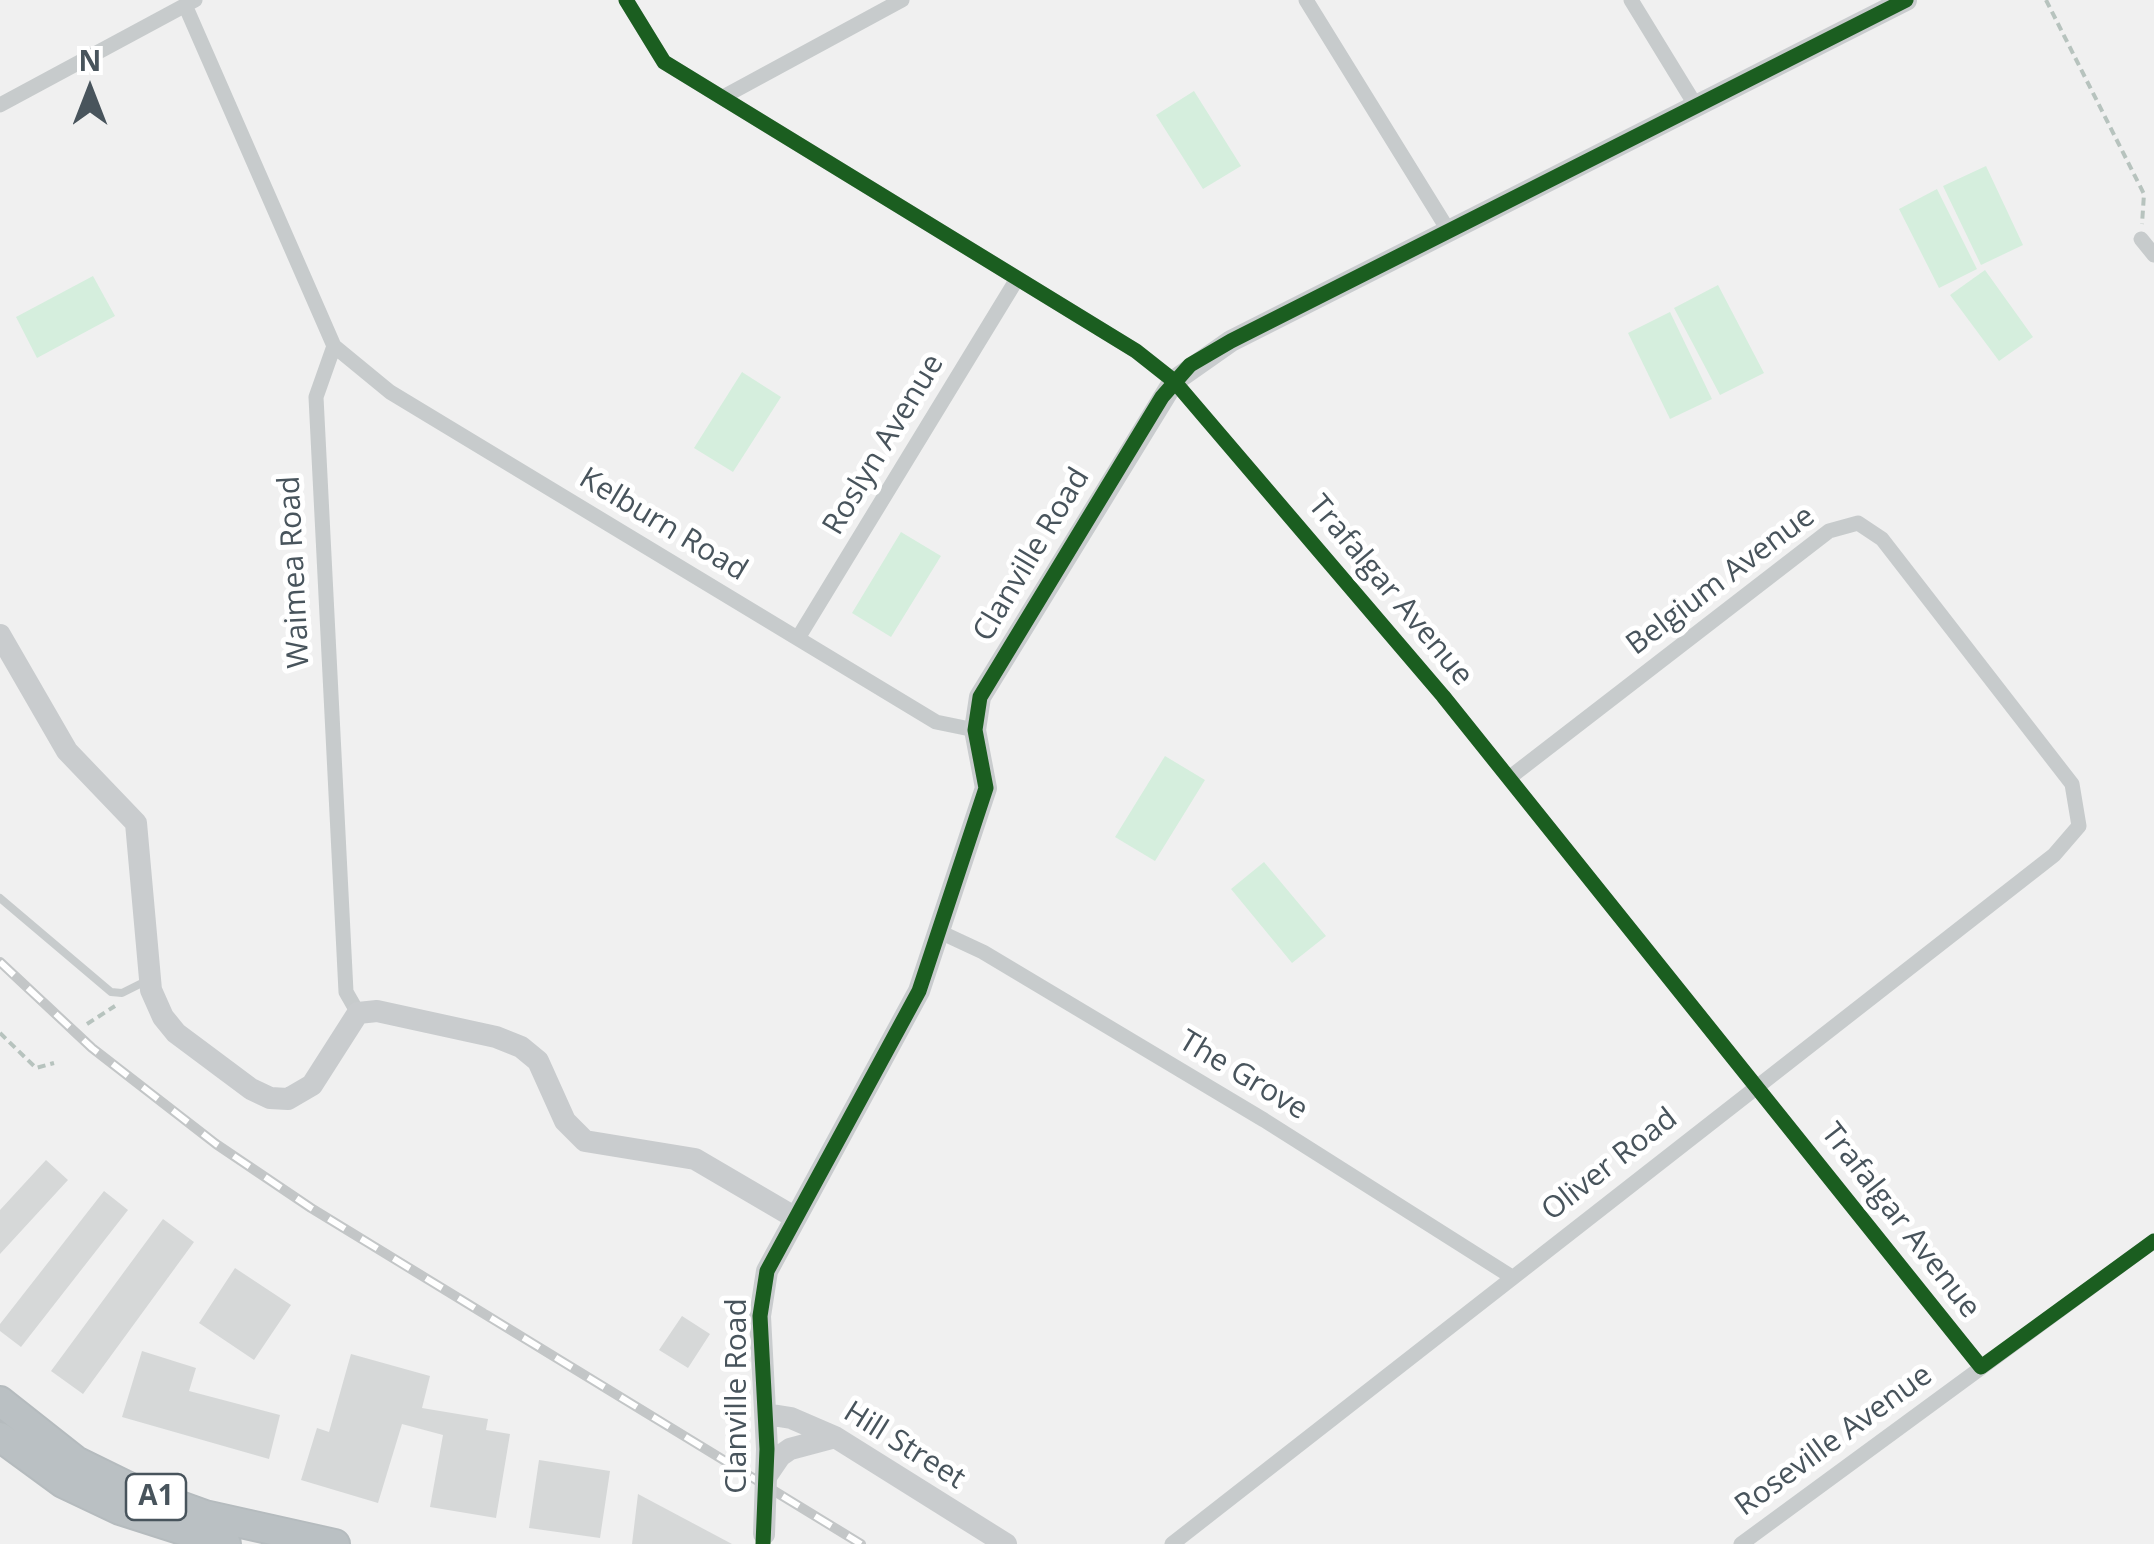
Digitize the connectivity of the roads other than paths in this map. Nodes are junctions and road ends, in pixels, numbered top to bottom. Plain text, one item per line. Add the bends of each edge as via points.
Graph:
1 (626, 0) edge
2 (902, 0) edge
3 (1306, 0) edge
4 (1631, 0) edge
5 (1906, 0) edge
6 (190, 3) edge
7 (723, 97) junction
8 (0, 105) edge
9 (1696, 106) junction
10 (1450, 232) junction
11 (2141, 239) road end
12 (2154, 255) edge
13 (1017, 279) junction
14 (334, 346) junction
15 (1174, 381) junction
16 (0, 636) edge
17 (798, 638) junction
18 (975, 730) junction
19 (1509, 778) junction
20 (2079, 826) joint
21 (0, 898) edge
22 (940, 932) junction
23 (150, 980) junction
24 (358, 1013) junction
25 (1756, 1085) junction
26 (794, 1217) junction
27 (2154, 1241) edge
28 (1512, 1277) junction
29 (1981, 1367) junction
30 (0, 1401) edge
31 (766, 1414) junction
32 (0, 1437) edge
33 (835, 1437) junction
34 (773, 1452) junction
35 (763, 1539) edge
36 (191, 1540) edge
37 (226, 1544) edge
38 (335, 1544) edge
39 (1006, 1544) edge
40 (1172, 1544) edge
41 (1741, 1544) edge

1 - 7 street, Trafalgar Avenue via 654,52
2 - 7 street
3 - 10 street
4 - 9 street
5 - 9 street, Clanville Road
6 - 8 street
6 - 14 street
7 - 13 street, Trafalgar Avenue
9 - 10 street, Clanville Road
10 - 15 street, Clanville Road via 1231,341
11 - 12 street
13 - 15 street, Trafalgar Avenue via 1136,350
13 - 17 street, Roslyn Avenue
14 - 17 street, Kelburn Road via 390,392
14 - 24 street, Waimea Road via 316,397 346,992
15 - 18 street, Clanville Road via 984,688
15 - 19 street, Trafalgar Avenue
16 - 23 street via 67,751 136,823
17 - 18 street, Kelburn Road via 936,722
18 - 22 street, Clanville Road via 986,788
19 - 20 street, Belgium Avenue via 1829,530 1858,523 1882,539 2072,784
19 - 25 street, Trafalgar Avenue
20 - 25 street, Oliver Road via 2054,855
21 - 23 lane via 111,992
22 - 26 street, Clanville Road via 919,991
22 - 28 street, The Grove via 1248,1110
23 - 24 street via 176,1033 270,1098 288,1099 312,1086
24 - 26 street via 376,1011 509,1041 538,1061 576,1136 695,1159
25 - 28 street, Oliver Road
25 - 29 street, Trafalgar Avenue
26 - 31 street, Clanville Road via 762,1293
27 - 29 street, Roseville Avenue
28 - 40 street, Oliver Road
29 - 41 street, Roseville Avenue
30 - 38 highway, A1 via 76,1461 133,1489 205,1515
31 - 33 street, Hill Street
31 - 34 street, Clanville Road
32 - 36 highway, A1 via 63,1483
33 - 34 street
33 - 39 street, Hill Street
34 - 35 street, Clanville Road, bridge
36 - 37 highway, A1

